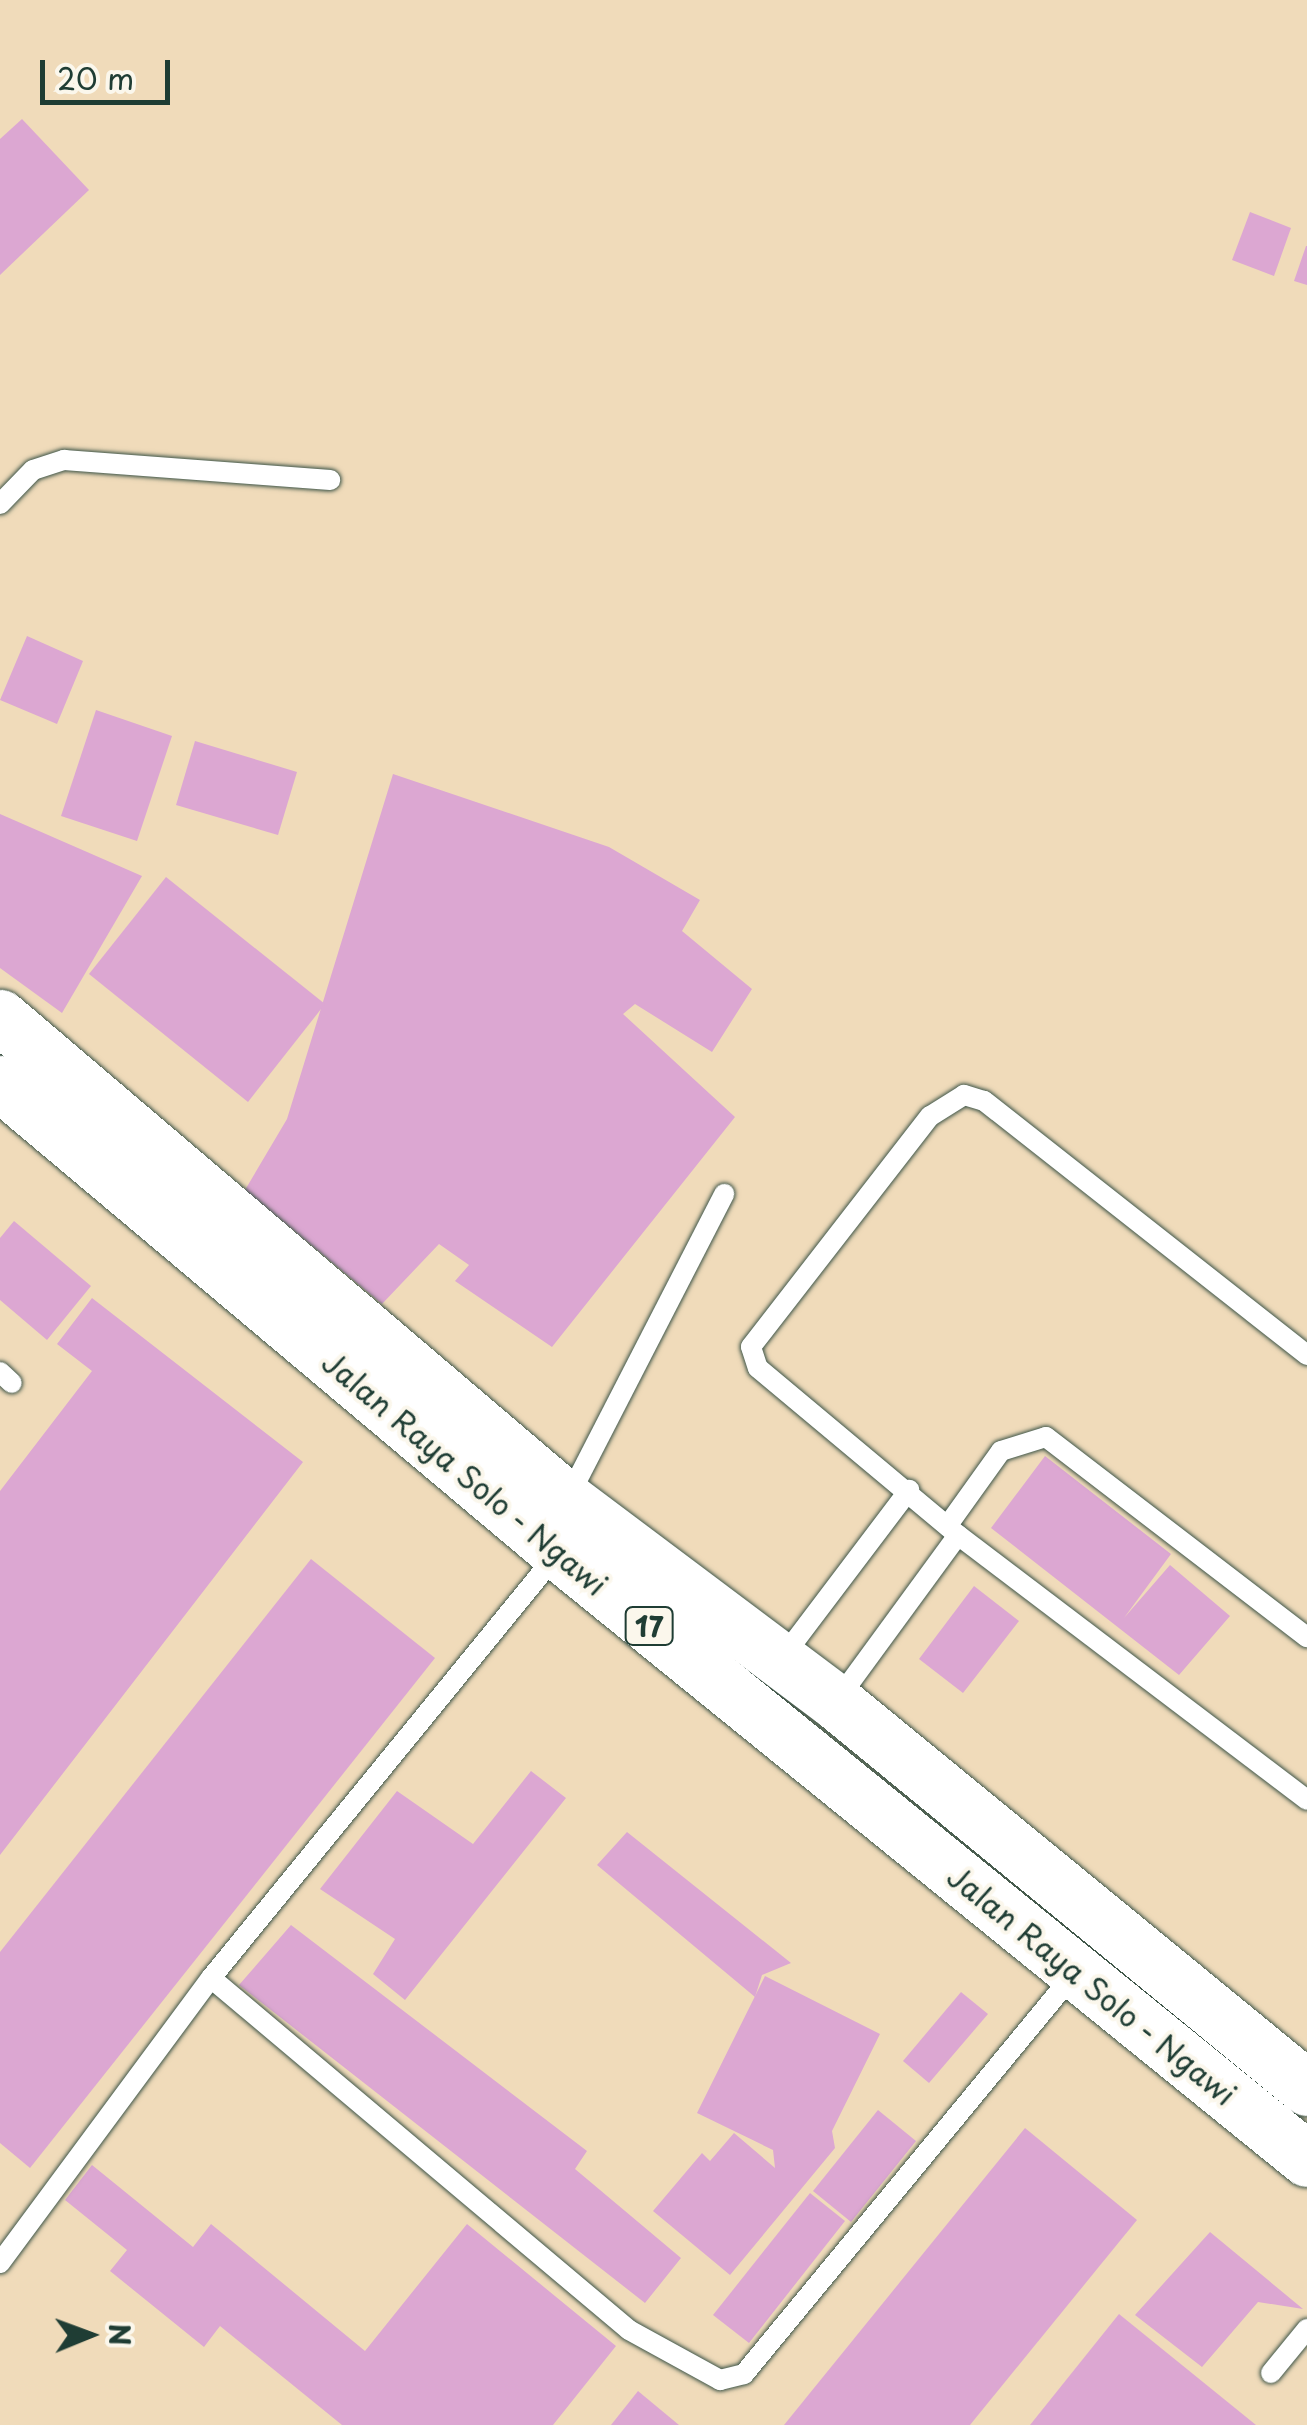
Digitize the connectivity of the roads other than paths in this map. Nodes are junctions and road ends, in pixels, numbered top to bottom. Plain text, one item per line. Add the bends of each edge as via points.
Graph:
1 (330, 480) dead end
2 (0, 504) edge
3 (0, 1017) edge
4 (4, 1096) edge
5 (724, 1194) dead end
6 (1307, 1356) edge
7 (909, 1490) junction
8 (562, 1526) junction
9 (953, 1530) junction
10 (1307, 1637) edge
11 (780, 1660) junction
12 (836, 1702) junction
13 (1307, 1800) edge
14 (1076, 1971) junction
15 (212, 1978) junction
16 (1307, 2088) edge
17 (1307, 2159) edge
18 (0, 2264) edge
19 (1307, 2329) edge
20 (1272, 2373) dead end

1 - 2 lane via 64,460 33,470
3 - 8 highway, Jalan Raya Solo - Ngawi / 17
4 - 8 highway, Jalan Raya Solo - Ngawi / 17
5 - 8 lane
6 - 7 lane via 984,1101 954,1096 751,1347 758,1368
7 - 9 lane
7 - 11 lane
8 - 11 highway, Jalan Raya Solo - Ngawi / 17
8 - 14 highway, Jalan Raya Solo - Ngawi / 17
8 - 15 lane
9 - 10 lane via 1002,1451 1046,1437
9 - 12 lane
9 - 13 lane
11 - 12 highway, Jalan Raya Solo - Ngawi / 17
12 - 16 highway, Jalan Raya Solo - Ngawi / 17
14 - 15 lane via 744,2374 720,2380 629,2330
14 - 17 highway, Jalan Raya Solo - Ngawi / 17
15 - 18 lane
19 - 20 lane

